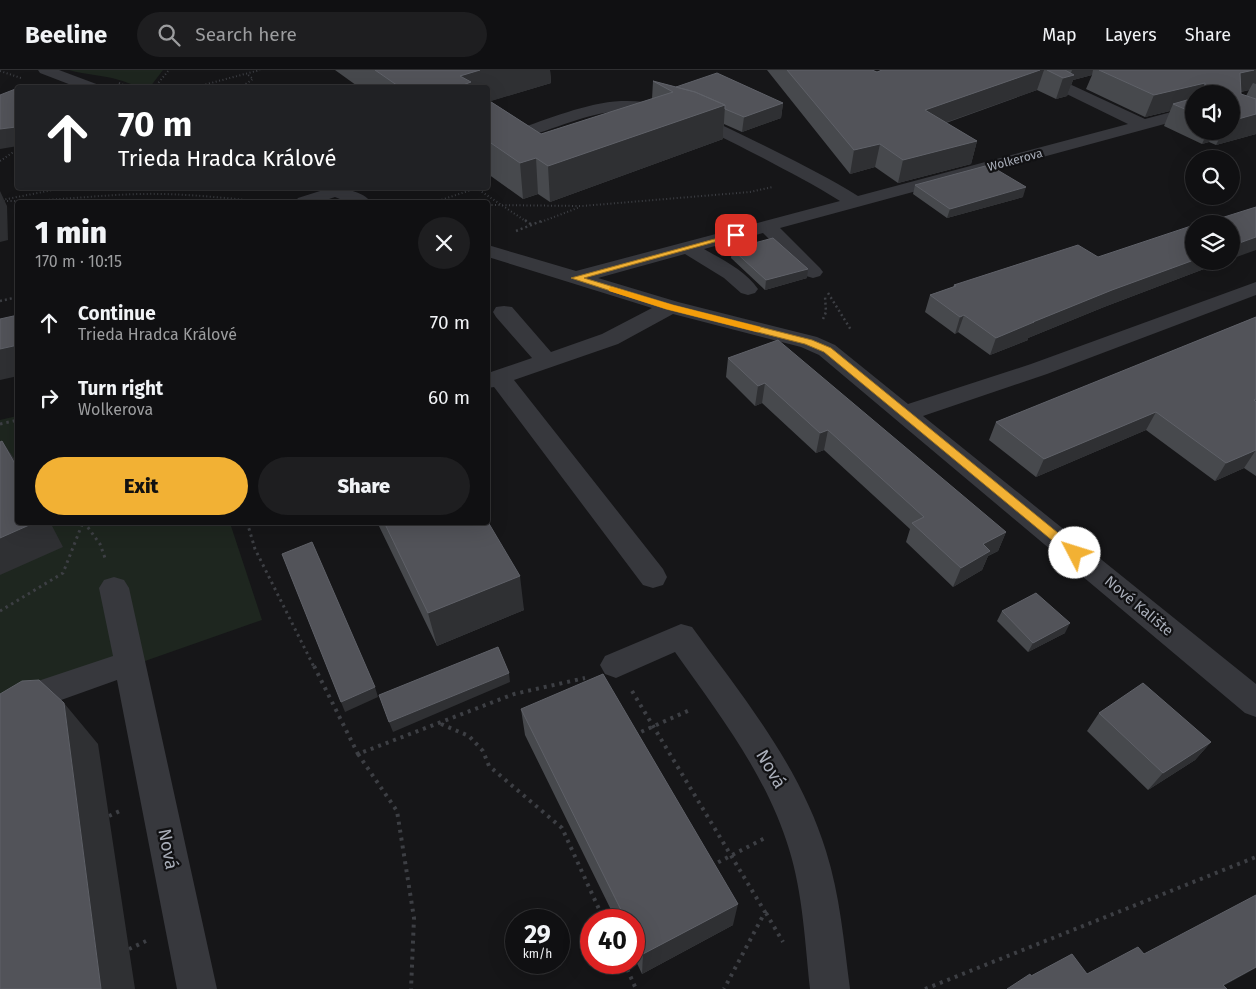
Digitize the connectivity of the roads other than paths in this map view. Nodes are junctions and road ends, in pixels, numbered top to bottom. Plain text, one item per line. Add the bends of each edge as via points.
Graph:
1 (45, 70) edge
2 (1015, 70) edge
3 (1088, 83) dead end
4 (86, 85) edge
5 (1068, 88) junction
6 (1185, 114) edge
7 (506, 124) edge
8 (1144, 125) junction
9 (521, 133) junction
10 (536, 142) edge
11 (330, 190) edge
12 (334, 190) edge
13 (308, 200) edge
14 (357, 200) edge
15 (856, 203) junction
16 (768, 227) junction
17 (688, 248) junction
18 (490, 252) edge
19 (813, 272) dead end
20 (575, 278) junction
21 (1256, 288) edge
22 (748, 289) dead end
23 (670, 307) junction
24 (504, 312) dead end
25 (547, 361) junction
26 (493, 379) edge
27 (906, 413) junction
28 (653, 577) dead end
29 (114, 588) road end
30 (130, 663) junction
31 (619, 670) road end
32 (22, 700) edge
33 (1256, 703) edge
34 (197, 989) edge
35 (830, 989) edge

1 - 4 street
2 - 5 street
3 - 5 street
5 - 8 street
6 - 8 street, Wolkerova
7 - 9 street
8 - 15 street, Wolkerova
9 - 10 street
9 - 15 street via 593,110 620,106 677,112 824,182
11 - 13 street
12 - 14 street
15 - 16 street, Wolkerova
16 - 17 street, Wolkerova
16 - 19 street
17 - 20 street, Wolkerova
17 - 22 street via 731,274
18 - 20 street, Nové Kalište
20 - 23 street, Nové Kalište
21 - 27 street via 1039,369
23 - 25 street via 610,339
23 - 27 street, Nové Kalište via 809,342 827,350
24 - 25 street
25 - 26 street
26 - 28 street
27 - 33 street, Nové Kalište
29 - 30 street, Nová
30 - 32 street
30 - 34 street, Nová
31 - 35 street, Nová via 681,636 756,743 787,796 808,850

